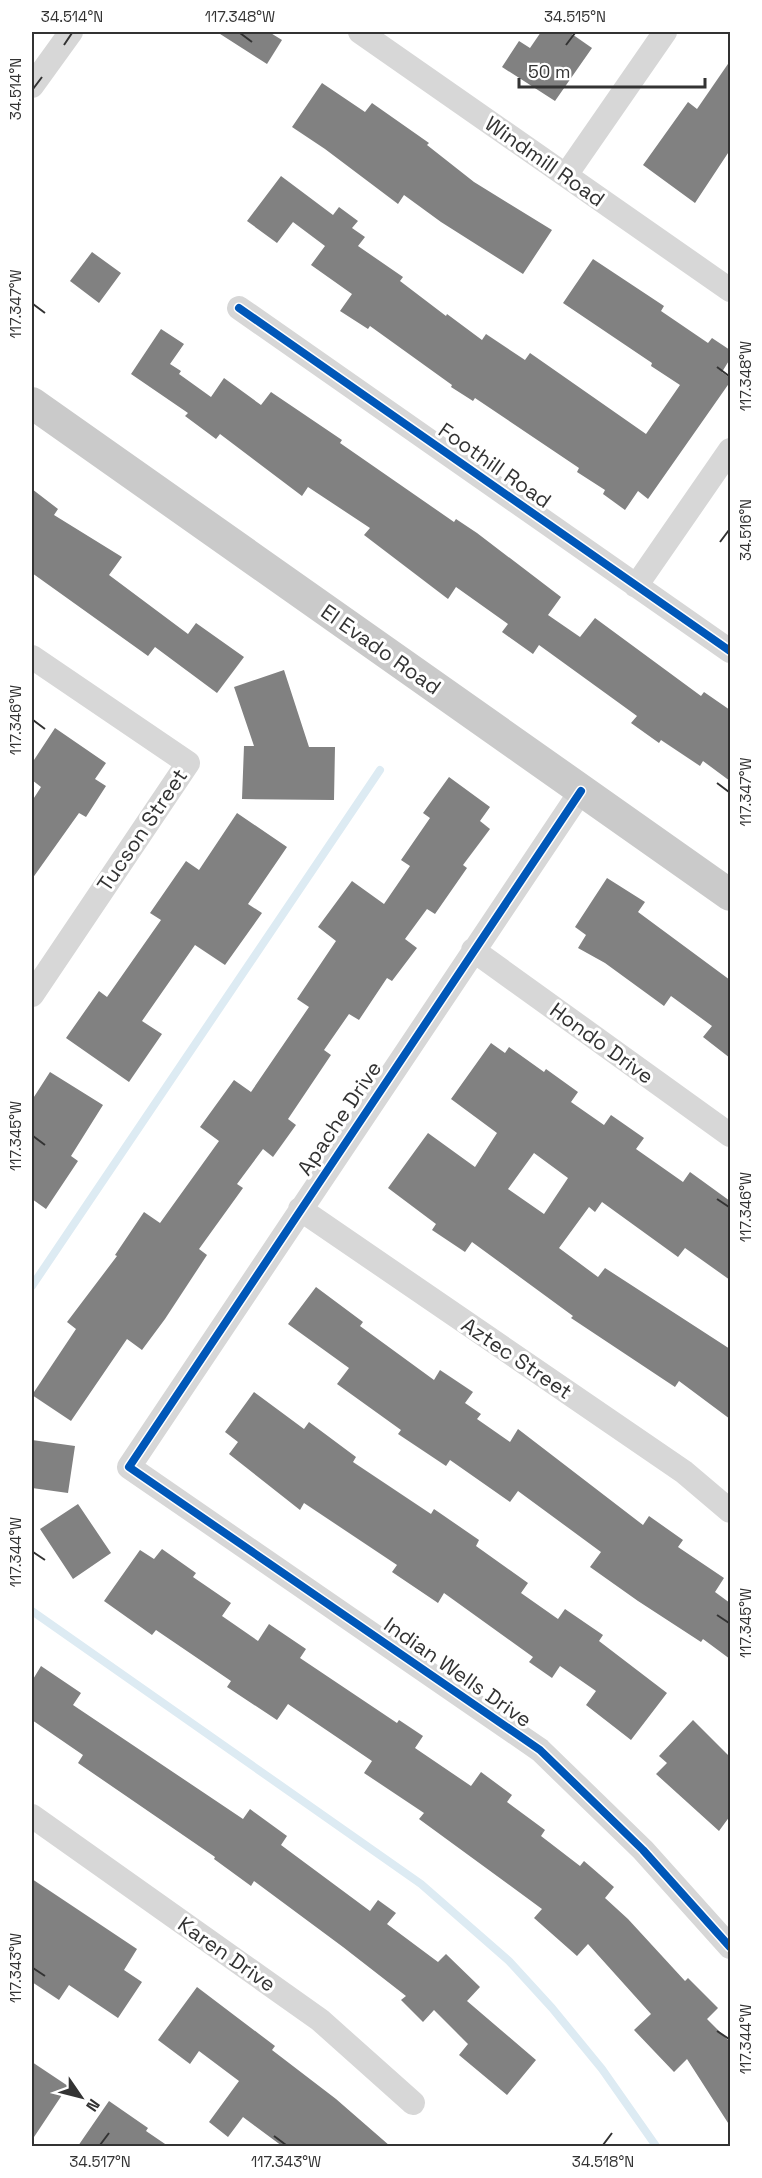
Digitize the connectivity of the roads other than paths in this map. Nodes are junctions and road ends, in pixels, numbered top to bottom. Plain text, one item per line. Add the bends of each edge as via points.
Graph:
1 (71, 32) edge
2 (360, 32) edge
3 (665, 32) edge
4 (32, 86) edge
5 (566, 175) junction
6 (730, 290) edge
7 (239, 308) dead end
8 (32, 403) edge
9 (730, 450) edge
10 (636, 586) junction
11 (730, 651) edge
12 (32, 657) edge
13 (581, 791) junction
14 (730, 895) edge
15 (473, 950) junction
16 (32, 995) edge
17 (730, 1135) edge
18 (300, 1209) junction
19 (129, 1467) joint
20 (730, 1511) edge
21 (32, 1816) edge
22 (730, 1947) edge
23 (413, 2103) dead end

1 - 4 street
2 - 5 street, Windmill Road
3 - 5 street
5 - 6 street, Windmill Road
7 - 10 street, Foothill Road
8 - 13 main road, El Evado Road
9 - 10 street
10 - 11 street, Foothill Road
12 - 16 street, Tucson Street via 188,763
13 - 14 main road, El Evado Road
13 - 15 street, Apache Drive
15 - 17 street, Hondo Drive
15 - 18 street, Apache Drive
18 - 19 street, Apache Drive
18 - 20 street, Aztec Street via 684,1472
19 - 22 street, Indian Wells Drive via 540,1750 644,1850
21 - 23 street, Karen Drive via 320,2020

